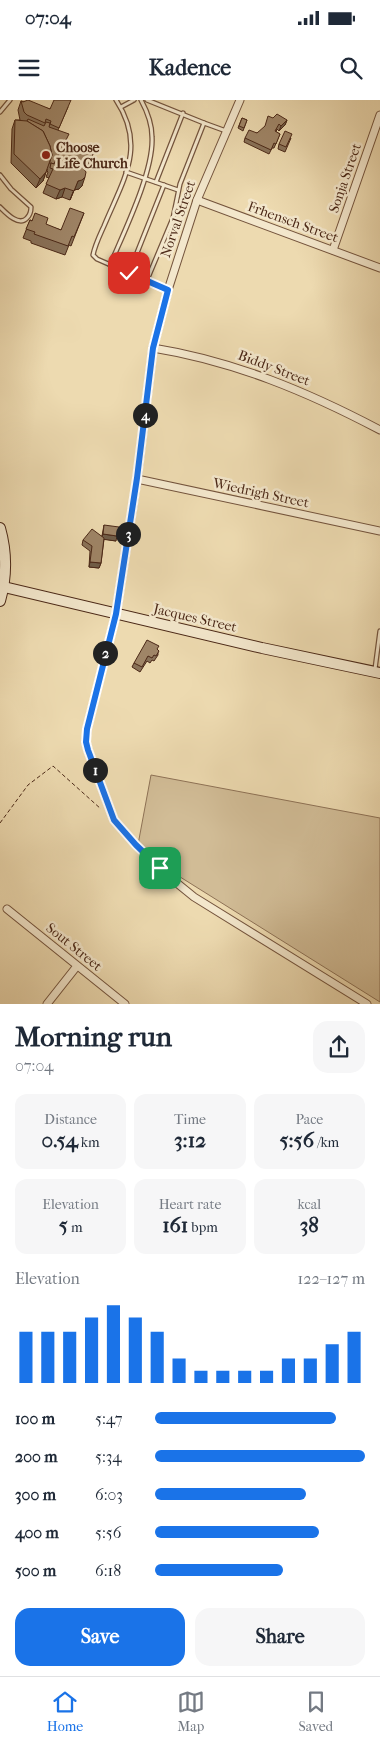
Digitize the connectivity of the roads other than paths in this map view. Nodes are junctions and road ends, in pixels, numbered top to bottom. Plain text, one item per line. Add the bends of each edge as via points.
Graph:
1 (10, 100) edge
2 (116, 100) edge
3 (134, 100) edge
4 (141, 100) edge
5 (147, 100) edge
6 (240, 100) edge
7 (121, 107) junction
8 (0, 112) edge
9 (183, 114) junction
10 (380, 115) edge
11 (204, 123) junction
12 (226, 131) junction
13 (126, 172) junction
14 (0, 175) edge
15 (145, 178) junction
16 (156, 182) junction
17 (164, 185) junction
18 (178, 190) junction
19 (197, 200) junction
20 (0, 207) edge
21 (333, 250) junction
22 (110, 265) junction
23 (380, 268) edge
24 (129, 273) junction
25 (147, 280) junction
26 (168, 290) junction
27 (153, 348) junction
28 (380, 430) edge
29 (137, 478) junction
30 (0, 528) edge
31 (380, 531) edge
32 (4, 586) junction
33 (0, 601) edge
34 (116, 614) junction
35 (380, 631) edge
36 (377, 672) edge
37 (7, 909) dead end
38 (77, 966) junction
39 (46, 1004) edge
40 (125, 1004) edge
41 (367, 1004) edge

1 - 8 lane
2 - 7 lane
3 - 7 lane
4 - 15 lane via 150,121 152,137
5 - 9 lane
6 - 12 street, Norval Street
7 - 13 lane via 131,130 132,147
9 - 11 lane
9 - 16 lane
10 - 21 street, Sonja Street
11 - 12 lane
11 - 18 lane
12 - 19 street, Norval Street
13 - 15 lane
13 - 22 lane via 94,252 97,259
14 - 20 lane via 31,209 23,222
15 - 16 lane
15 - 22 lane
16 - 17 lane
17 - 18 lane
17 - 24 lane
18 - 25 lane via 173,218
19 - 21 street, Frhensch Street
19 - 26 street, Norval Street
21 - 23 street, Frhensch Street
22 - 24 lane
24 - 25 lane
25 - 26 lane
26 - 27 street, Norval Street
27 - 28 street, Biddy Street via 187,353 248,371 320,400
27 - 29 street, Norval Street
29 - 31 street, Wiedrigh Street
29 - 34 street, Norval Street
30 - 32 street via 5,546
32 - 33 street
32 - 34 street, Jacques Street
34 - 36 street, Jacques Street
34 - 41 street, Norval Street via 86,736 88,750 114,820 160,868 194,896
35 - 36 lane
37 - 38 street, Sout Street
38 - 39 street
38 - 40 street, Sout Street

